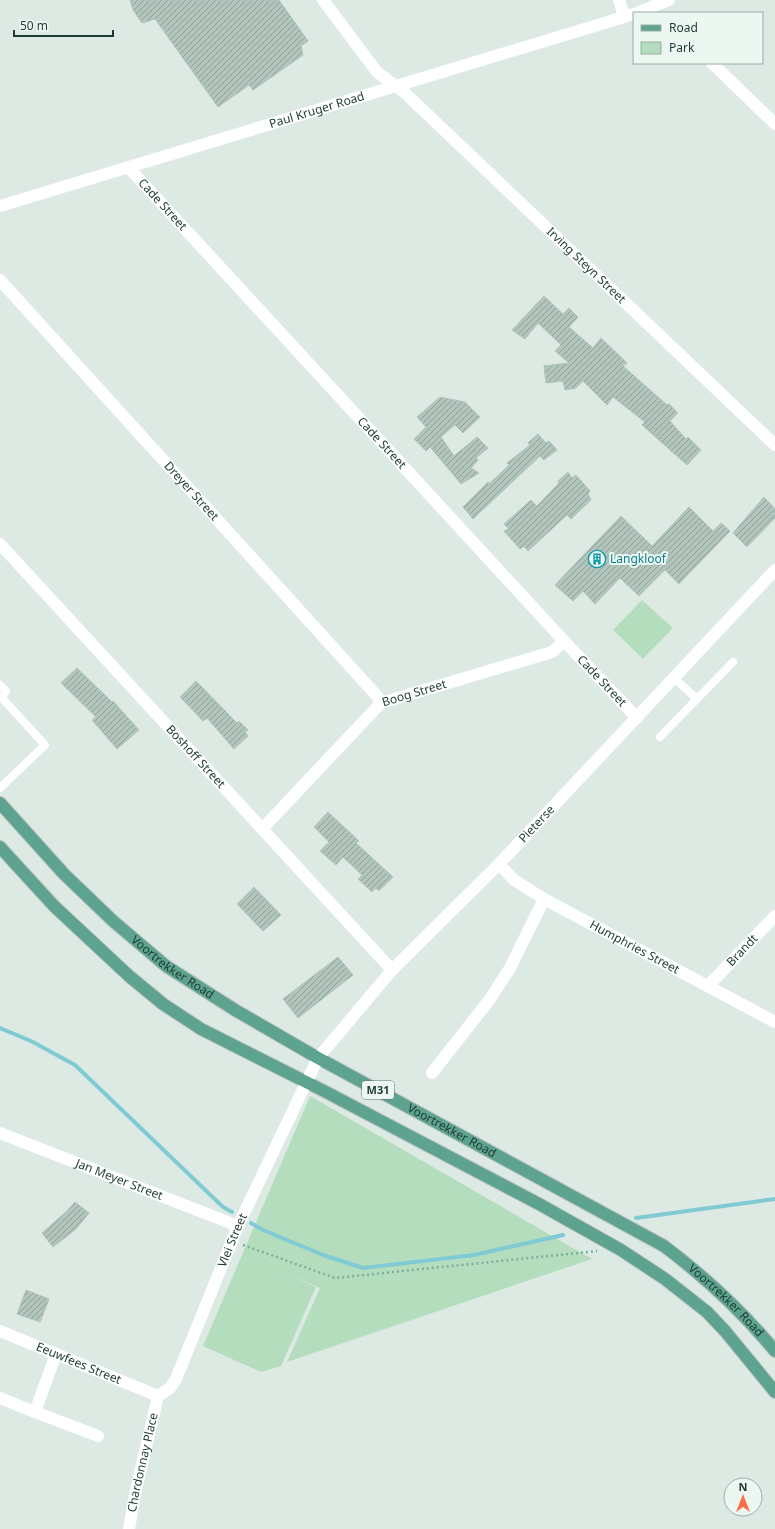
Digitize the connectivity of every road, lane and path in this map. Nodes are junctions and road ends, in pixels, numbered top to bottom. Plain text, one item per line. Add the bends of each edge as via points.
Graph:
1 (323, 0) edge
2 (619, 0) edge
3 (669, 0) edge
4 (656, 9) edge
5 (642, 12) edge
6 (629, 15) edge
7 (713, 64) edge
8 (398, 86) junction
9 (775, 124) edge
10 (128, 167) junction
11 (0, 206) edge
12 (0, 280) edge
13 (775, 445) edge
14 (0, 544) edge
15 (775, 570) edge
16 (564, 641) junction
17 (733, 662) dead end
18 (674, 678) junction
19 (0, 685) edge
20 (697, 699) junction
21 (381, 703) junction
22 (637, 718) junction
23 (660, 737) dead end
24 (0, 788) edge
25 (0, 803) edge
26 (262, 829) junction
27 (0, 847) edge
28 (499, 864) junction
29 (544, 899) junction
30 (775, 916) edge
31 (392, 970) junction
32 (708, 985) junction
33 (775, 1022) edge
34 (318, 1058) junction
35 (432, 1072) dead end
36 (306, 1082) junction
37 (0, 1133) edge
38 (238, 1226) junction
39 (232, 1240) junction
40 (598, 1251) dead end
41 (0, 1331) edge
42 (775, 1351) edge
43 (56, 1354) junction
44 (775, 1392) edge
45 (158, 1396) junction
46 (0, 1398) edge
47 (35, 1412) junction
48 (98, 1436) dead end
49 (129, 1529) edge

1 - 8 street, Irving Steyn Street via 376,72
2 - 6 street
3 - 4 street
4 - 5 street
6 - 8 street, Paul Kruger Road
7 - 9 street
8 - 10 street, Paul Kruger Road
8 - 13 street, Irving Steyn Street
10 - 11 street, Paul Kruger Road
10 - 16 street, Cade Street
12 - 21 street, Dreyer Street
14 - 26 street, Boshoff Street
15 - 18 street, Pieterse
16 - 21 street, Boog Street via 552,652
16 - 22 street, Cade Street
17 - 20 lane
18 - 20 lane
18 - 22 street, Pieterse
19 - 24 lane via 6,691 2,698 45,745
20 - 23 lane
21 - 26 street, Boog Street
22 - 28 street, Pieterse
25 - 34 main road, Voortrekker Road / M31 via 64,874 113,921 166,966
26 - 31 street, Boshoff Street
27 - 36 main road, Voortrekker Road / M31 via 54,906 163,1004 201,1029
28 - 29 street, Humphries Street via 514,880
28 - 31 street, Pieterse
29 - 32 street, Humphries Street
29 - 35 street via 510,968 490,999
30 - 32 street, Brandt
31 - 34 street, Pieterse
32 - 33 street, Humphries Street
34 - 36 street, Pieterse
34 - 42 main road, Voortrekker Road / M31 via 664,1246 696,1270 736,1307
36 - 38 street, Vlei Street
36 - 44 main road, Voortrekker Road / M31 via 539,1204 621,1250 665,1279 707,1312
37 - 38 street, Jan Meyer Street
38 - 39 street, Vlei Street
39 - 40 path via 335,1278
39 - 45 street, Vlei Street via 176,1379 170,1388
41 - 43 street, Eeuwfees Street
43 - 45 street, Eeuwfees Street
43 - 47 street
45 - 49 street, Chardonnay Place
46 - 47 street
47 - 48 street

